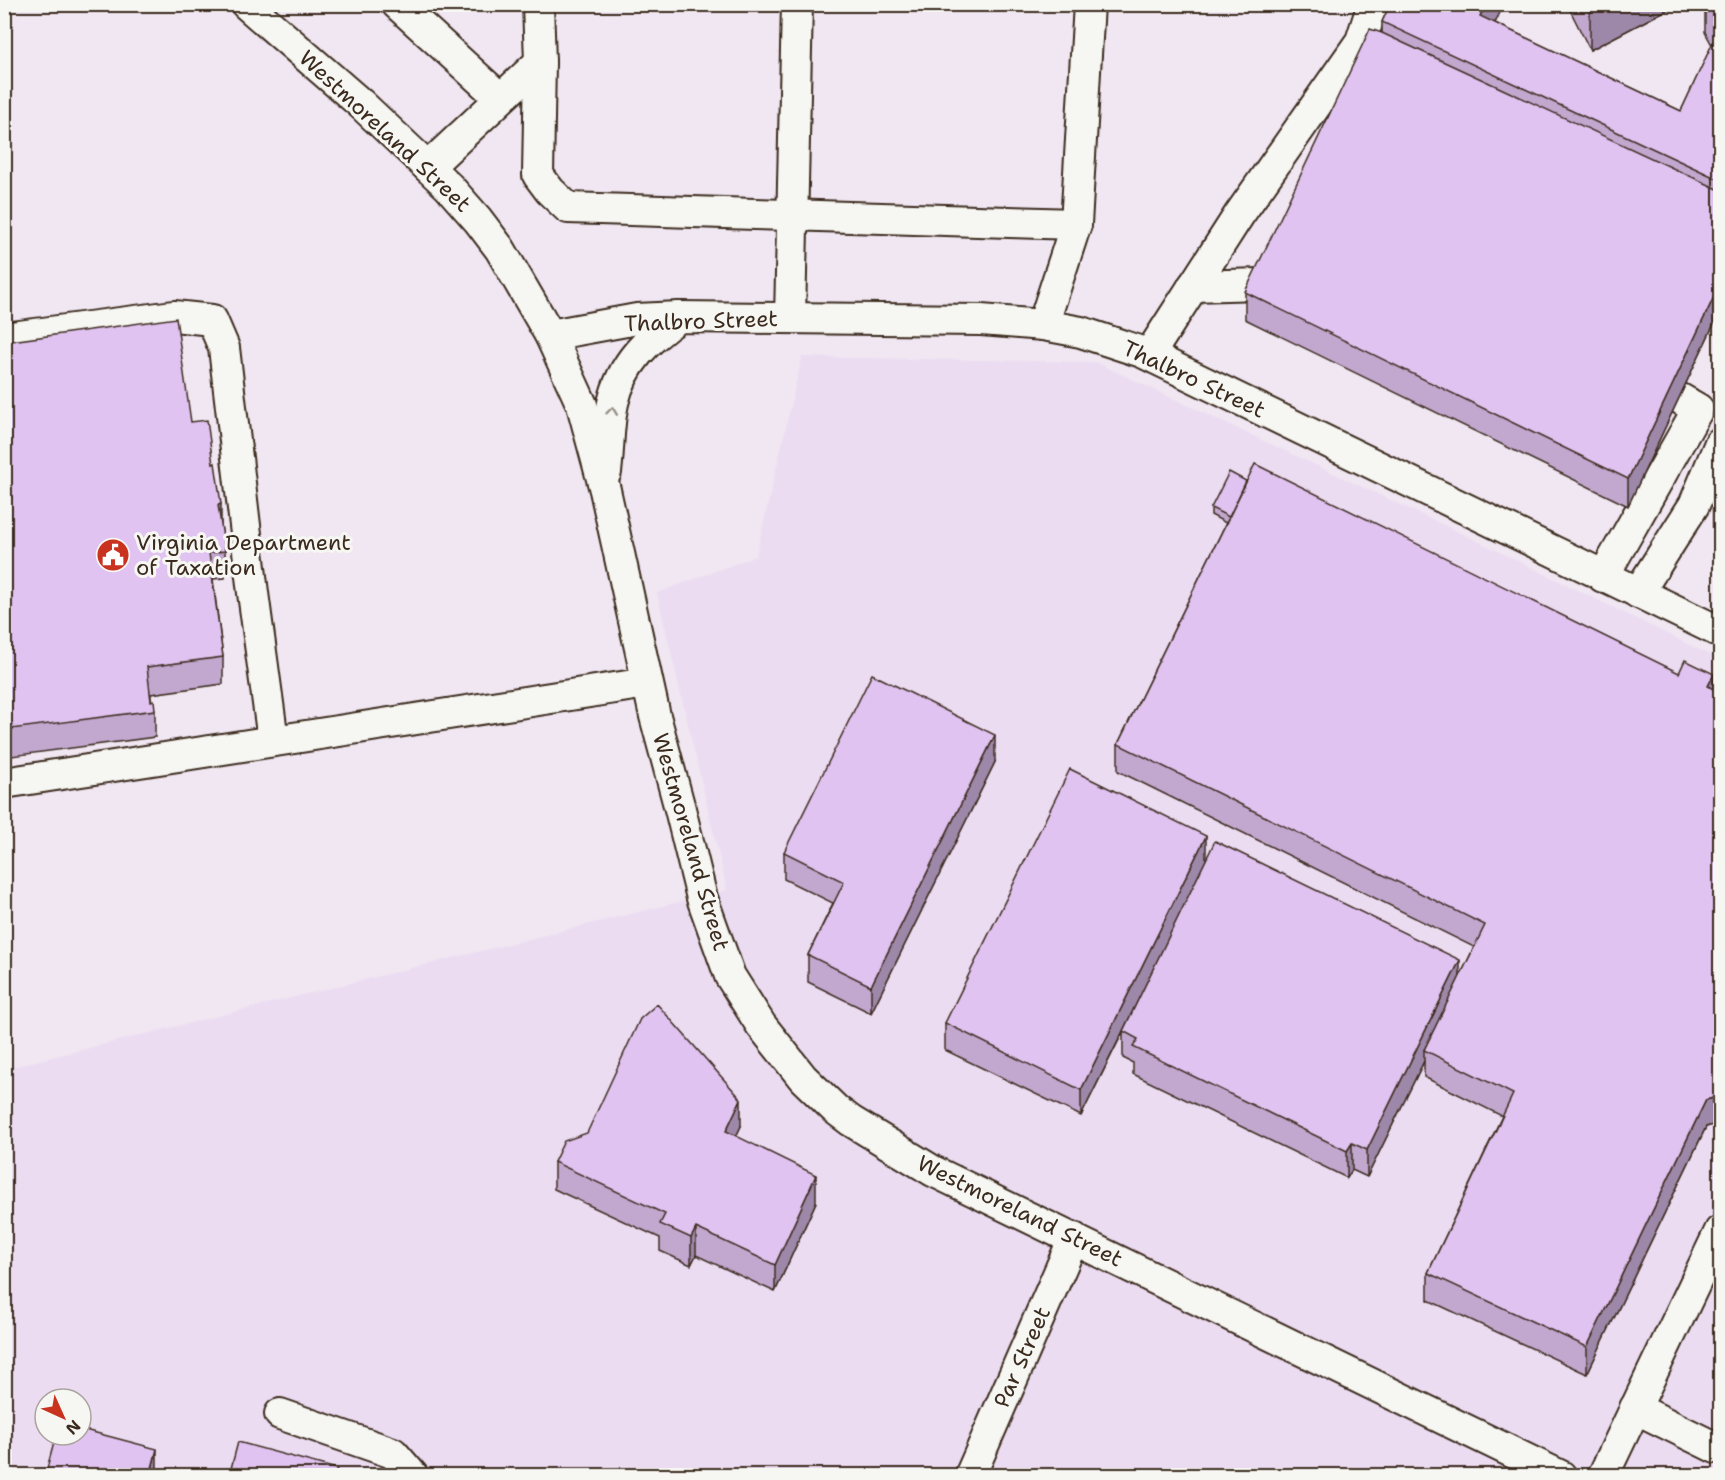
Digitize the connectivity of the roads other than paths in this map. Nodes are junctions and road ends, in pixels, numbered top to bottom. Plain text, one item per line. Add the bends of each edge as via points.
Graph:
1 (246, 4) edge
2 (397, 4) edge
3 (538, 4) edge
4 (797, 4) edge
5 (1089, 4) edge
6 (1373, 4) edge
7 (540, 62) junction
8 (500, 98) junction
9 (428, 166) junction
10 (792, 215) junction
11 (1076, 224) junction
12 (1261, 284) edge
13 (1193, 286) junction
14 (679, 317) junction
15 (790, 318) junction
16 (1043, 325) junction
17 (550, 335) junction
18 (4, 338) edge
19 (1149, 355) junction
20 (1679, 398) edge
21 (1720, 443) edge
22 (605, 490) junction
23 (1603, 577) junction
24 (1638, 593) junction
25 (1720, 632) edge
26 (647, 683) junction
27 (273, 740) junction
28 (4, 783) edge
29 (1720, 1231) edge
30 (1074, 1238) junction
31 (1635, 1408) junction
32 (279, 1414) dead end
33 (1720, 1447) edge
34 (413, 1476) edge
35 (970, 1476) edge
36 (1561, 1476) edge
37 (1603, 1476) edge

1 - 9 street, Westmoreland Street
2 - 8 street
3 - 7 street
4 - 10 street
5 - 11 street
6 - 13 street via 1361,41
7 - 8 street
7 - 10 street via 538,175 568,208
8 - 9 street
9 - 17 street, Westmoreland Street via 500,249
10 - 11 street
10 - 15 street
11 - 16 street
12 - 13 street
13 - 19 street
14 - 15 street, Thalbro Street
14 - 17 street, Thalbro Street via 637,319
22 -> 14 street via 616,392 628,366 647,341
15 - 16 street, Thalbro Street
16 - 19 street, Thalbro Street via 1082,332
17 - 22 street, Westmoreland Street via 582,405
18 - 27 street via 174,316 212,320 224,348
19 - 23 street, Thalbro Street
20 - 23 street via 1698,409
21 - 24 street via 1694,505
22 - 26 street, Westmoreland Street
23 - 24 street, Thalbro Street
24 - 25 street, Thalbro Street
26 - 27 street
26 - 30 street, Westmoreland Street via 702,898 730,976 760,1025 803,1078 851,1121 933,1171
27 - 28 street
29 - 31 street
30 - 35 street, Par Street
30 - 36 street, Westmoreland Street
31 - 33 street
31 - 37 street
32 - 34 street via 393,1453

